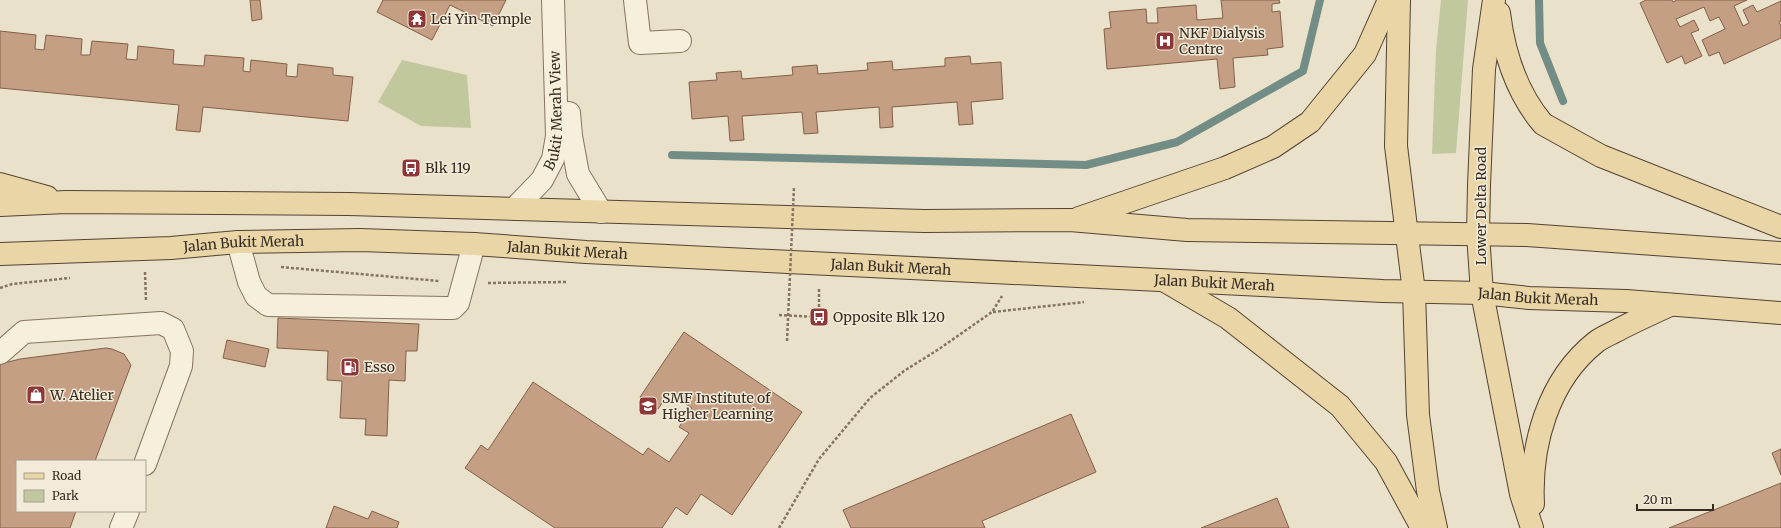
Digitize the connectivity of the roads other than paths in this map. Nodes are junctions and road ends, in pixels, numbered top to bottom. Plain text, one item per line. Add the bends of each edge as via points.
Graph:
1 (553, 0) edge
2 (565, 0) edge
3 (636, 0) edge
4 (1389, 0) edge
5 (1399, 0) edge
6 (1496, 0) edge
7 (680, 41) dead end
8 (0, 184) edge
9 (66, 202) junction
10 (0, 205) edge
11 (515, 208) junction
12 (601, 212) junction
13 (1070, 220) junction
14 (1781, 227) edge
15 (1407, 234) junction
16 (1478, 234) junction
17 (238, 242) junction
18 (474, 244) junction
19 (28, 253) junction
20 (1781, 253) edge
21 (0, 254) edge
22 (0, 264) edge
23 (1162, 280) junction
24 (1414, 292) junction
25 (1482, 293) junction
26 (1671, 304) junction
27 (1781, 313) edge
28 (0, 353) edge
29 (146, 461) edge
30 (128, 512) edge
31 (121, 528) edge
32 (1422, 528) edge
33 (1436, 528) edge
34 (1533, 528) edge

1 - 11 street, Bukit Merah View via 557,136 553,159 542,180
2 - 12 street, Bukit Merah View via 570,124 574,158 578,174
3 - 7 street via 640,42
4 - 13 main road via 1365,54 1310,122 1273,147 1225,168
5 - 15 main road via 1396,146
6 - 14 main road via 1502,37 1512,73 1543,124 1601,156
6 - 16 main road, Lower Delta Road via 1484,69
8 - 9 main road
9 - 10 main road
9 - 11 main road
11 - 12 main road
12 - 13 main road via 924,221
13 - 15 main road via 1187,230
15 - 16 main road
15 - 24 main road
16 - 20 main road via 1527,235
16 - 25 main road, Lower Delta Road
17 - 18 main road, Jalan Bukit Merah via 360,240
17 - 18 street via 249,282 256,296 268,305 453,308 458,303
17 - 19 main road, Jalan Bukit Merah via 171,248
18 - 23 main road, Jalan Bukit Merah via 586,252
19 - 21 main road, Jalan Bukit Merah
19 - 22 main road
23 - 24 main road, Jalan Bukit Merah
23 - 32 main road via 1228,318 1340,406 1386,462
24 - 25 main road, Jalan Bukit Merah
24 - 33 main road via 1418,415 1428,491
25 - 26 main road, Jalan Bukit Merah via 1529,298 1626,300
25 - 34 main road, Lower Delta Road via 1521,494
26 - 27 main road, Jalan Bukit Merah
26 - 34 main road via 1597,341 1577,359 1557,387 1541,425 1532,480
28 - 29 street via 24,332 161,323 173,329 182,351 181,366
30 - 31 street

